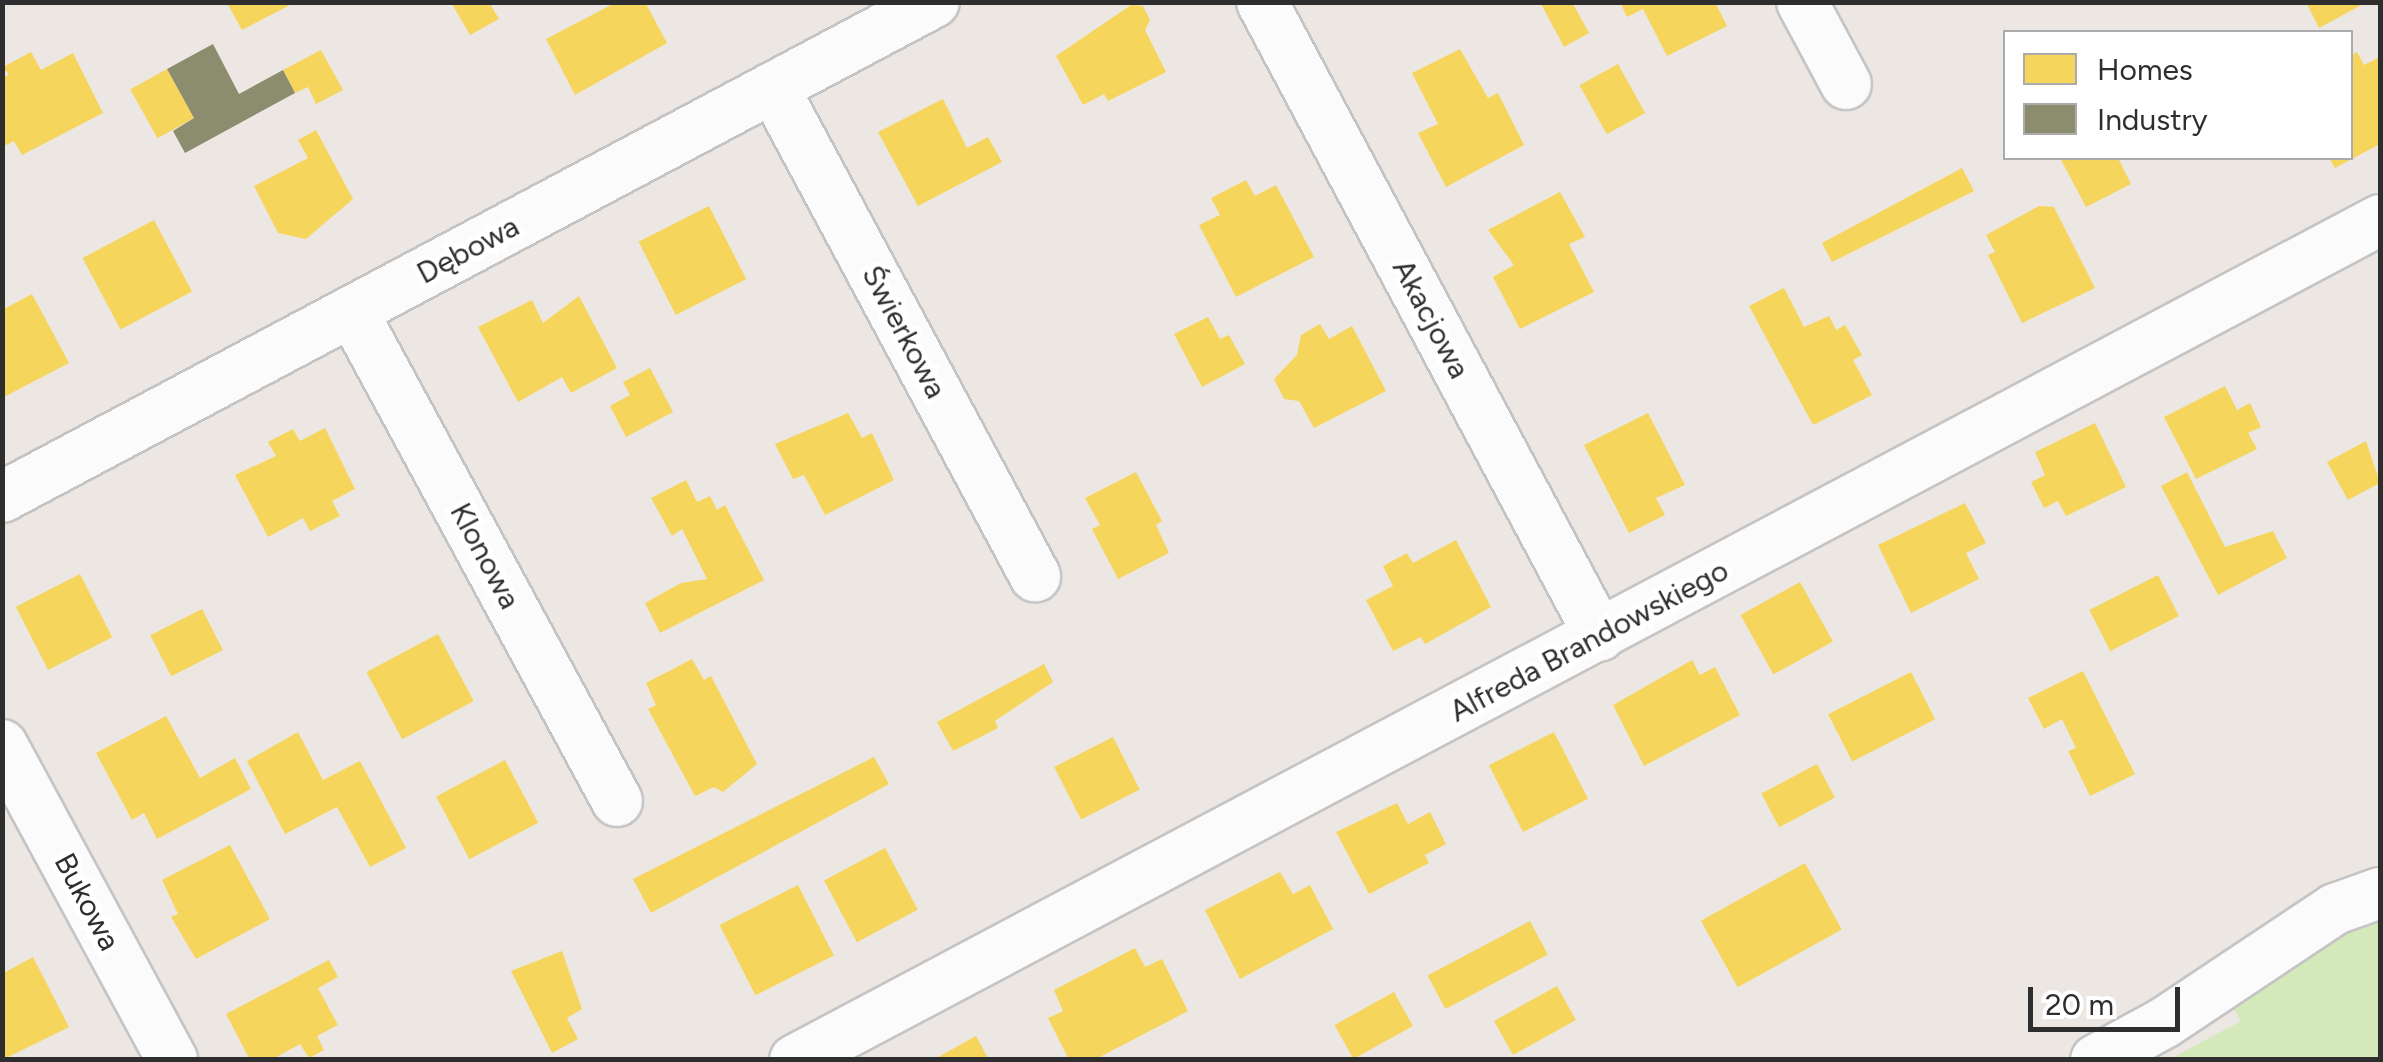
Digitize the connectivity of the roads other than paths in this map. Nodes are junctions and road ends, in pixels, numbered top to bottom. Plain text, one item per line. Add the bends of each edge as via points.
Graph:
1 (934, 2) edge
2 (1262, 2) edge
3 (1802, 2) edge
4 (1846, 84) dead end
5 (774, 89) junction
6 (2380, 220) edge
7 (352, 311) junction
8 (2, 498) edge
9 (1034, 576) dead end
10 (1600, 636) junction
11 (2, 745) edge
12 (618, 801) dead end
13 (2380, 893) edge
14 (820, 1054) edge
15 (172, 1060) edge
16 (2096, 1060) edge

1 - 5 street, Dębowa
2 - 10 street, Akacjowa
3 - 4 street
5 - 7 street, Dębowa
5 - 9 street, Świerkowa
6 - 10 street, Alfreda Brandowskiego
7 - 8 street, Dębowa
7 - 12 street, Klonowa
10 - 14 street, Alfreda Brandowskiego
11 - 15 street, Bukowa
13 - 16 street via 2336,909

